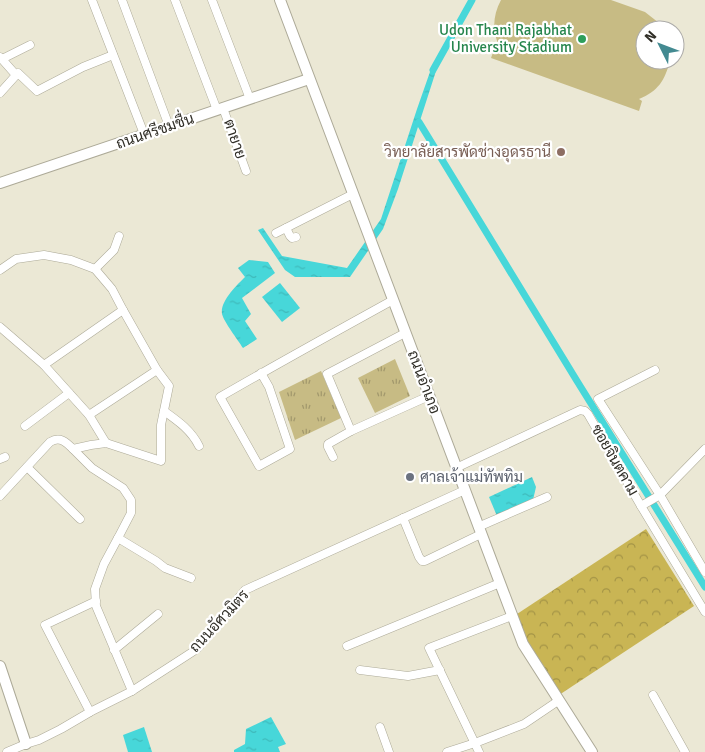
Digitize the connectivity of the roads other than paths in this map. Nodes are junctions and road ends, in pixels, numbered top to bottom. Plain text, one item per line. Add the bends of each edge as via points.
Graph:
1 (92, 0) edge
2 (122, 0) edge
3 (175, 0) edge
4 (212, 0) edge
5 (280, 0) edge
6 (30, 45) dead end
7 (113, 55) junction
8 (1, 60) edge
9 (16, 75) junction
10 (309, 79) junction
11 (0, 93) edge
12 (250, 99) junction
13 (220, 109) junction
14 (169, 126) junction
15 (144, 134) junction
16 (246, 171) dead end
17 (0, 183) edge
18 (353, 194) junction
19 (286, 228) junction
20 (276, 233) dead end
21 (119, 236) dead end
22 (296, 236) dead end
23 (94, 269) junction
24 (0, 270) edge
25 (393, 300) junction
26 (123, 310) junction
27 (0, 326) edge
28 (405, 333) junction
29 (44, 365) junction
30 (157, 370) junction
31 (655, 370) dead end
32 (262, 373) junction
33 (69, 393) junction
34 (429, 396) junction
35 (164, 411) junction
36 (89, 415) junction
37 (26, 426) dead end
38 (351, 432) junction
39 (106, 443) junction
40 (199, 446) dead end
41 (705, 449) edge
42 (73, 450) junction
43 (333, 457) dead end
44 (28, 467) junction
45 (456, 468) junction
46 (464, 490) junction
47 (0, 496) edge
48 (547, 497) dead end
49 (658, 497) junction
50 (644, 504) junction
51 (403, 518) junction
52 (80, 519) dead end
53 (480, 530) junction
54 (118, 538) junction
55 (705, 572) edge
56 (191, 578) dead end
57 (500, 583) junction
58 (96, 601) junction
59 (705, 612) edge
60 (158, 614) dead end
61 (512, 616) junction
62 (347, 646) dead end
63 (114, 650) junction
64 (0, 668) edge
65 (360, 670) dead end
66 (440, 670) junction
67 (132, 691) junction
68 (653, 695) dead end
69 (558, 701) junction
70 (90, 712) junction
71 (380, 727) dead end
72 (474, 743) junction
73 (27, 748) edge
74 (7, 752) edge
75 (389, 752) edge
76 (447, 752) edge
77 (479, 752) edge
78 (592, 752) edge
79 (685, 752) edge

1 - 7 street
2 - 14 street
3 - 13 street, ตายาย
4 - 12 street
5 - 10 street, ถนนอำเภอ
6 - 8 street
7 - 9 street via 37,91 18,73
7 - 15 street
8 - 9 street
9 - 11 street
10 - 12 street, ถนนศรีชมชื่น
10 - 18 street, ถนนอำเภอ
12 - 13 street, ถนนศรีชมชื่น
13 - 14 street, ถนนศรีชมชื่น
13 - 16 street, ตายาย
14 - 15 street, ถนนศรีชมชื่น
15 - 17 street, ถนนศรีชมชื่น
18 - 19 street
18 - 25 street, ถนนอำเภอ
19 - 20 street
19 - 22 street via 292,238
21 - 23 street via 114,250
23 - 24 street via 44,255 16,259
23 - 26 street via 112,289
25 - 28 street, ถนนอำเภอ
25 - 32 street
26 - 29 street
26 - 30 street
27 - 29 street
28 - 34 street, ถนนอำเภอ
28 - 38 street via 327,374
29 - 33 street
30 - 35 street via 169,386
30 - 36 street
31 - 49 street via 598,399
32 - 32 street via 220,397 259,466 290,449
33 - 36 street
33 - 37 street
34 - 38 street
34 - 45 street, ถนนอำเภอ
35 - 39 street via 161,461
35 - 40 street via 189,430
36 - 39 street
38 - 43 street via 328,444
39 - 42 street
41 - 49 street, ซอยจินตคาม
42 - 44 street via 62,440 54,439
42 - 54 street via 92,468 122,488 131,500 131,513
44 - 47 street
44 - 52 street
45 - 46 street, ถนนอำเภอ
45 - 50 street, ซอยจินตคาม via 580,410 588,414
46 - 51 street, ถนนอัศวมิตร
46 - 53 street, ถนนอำเภอ
48 - 53 street
49 - 50 street, ซอยจินตคาม
49 - 55 street
50 - 59 street
51 - 53 street via 419,557 425,561
51 - 67 street, ถนนอัศวมิตร via 245,590 196,648
53 - 57 street, ถนนอำเภอ
54 - 56 street via 165,568
54 - 58 street via 104,564 96,589
57 - 61 street, ถนนอำเภอ
57 - 62 street
58 - 63 street
58 - 70 street via 44,625
60 - 63 street
61 - 66 street via 429,648
61 - 69 street, ถนนอำเภอ via 523,644
63 - 67 street
64 - 73 street
65 - 66 street via 408,676
66 - 72 street
67 - 70 street, ถนนอัศวมิตร
68 - 79 street
69 - 72 street via 524,724
69 - 78 street, ถนนอำเภอ
70 - 73 street, ถนนอัศวมิตร
71 - 75 street
72 - 76 street
72 - 77 street
73 - 74 street, ถนนอัศวมิตร

